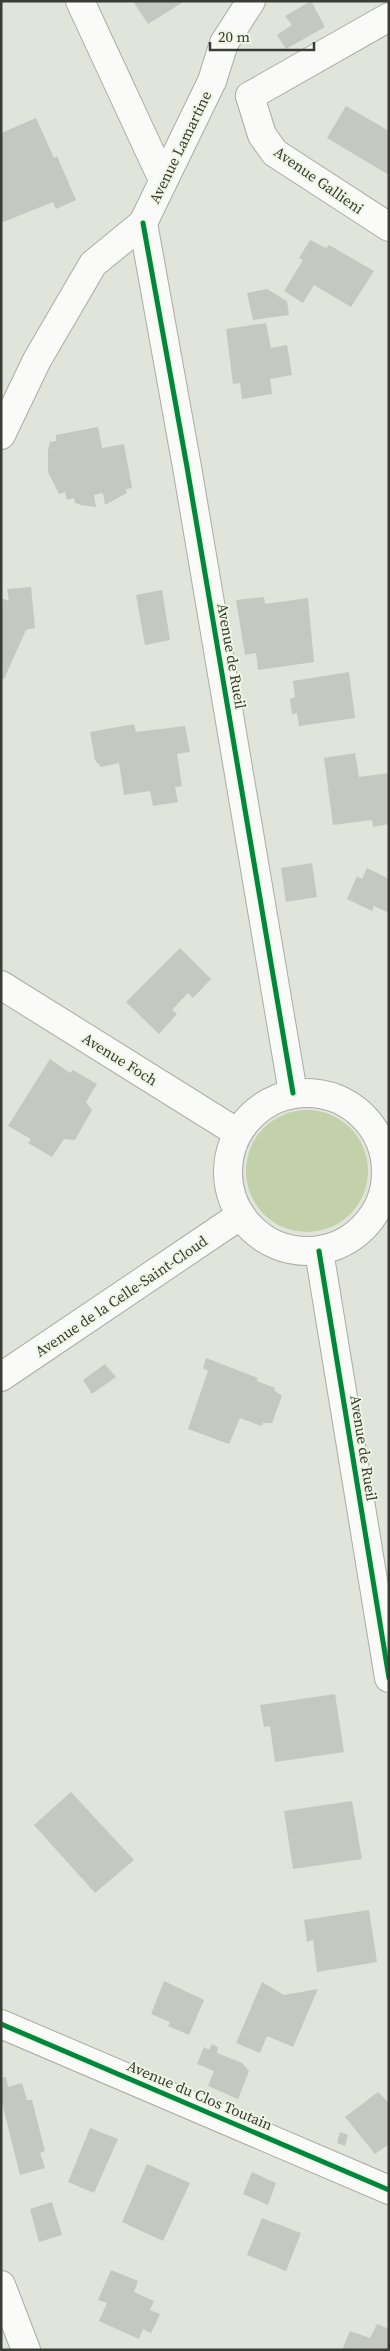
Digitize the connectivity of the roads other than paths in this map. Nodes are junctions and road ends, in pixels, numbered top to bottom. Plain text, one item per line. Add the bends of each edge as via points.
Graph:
1 (80, 1) edge
2 (252, 1) edge
3 (389, 17) edge
4 (212, 81) junction
5 (250, 96) junction
6 (163, 180) junction
7 (142, 223) junction
8 (389, 227) edge
9 (1, 435) edge
10 (1, 985) edge
11 (294, 1093) junction
12 (382, 1127) edge
13 (238, 1133) junction
14 (384, 1208) edge
15 (240, 1215) junction
16 (319, 1251) junction
17 (1, 1377) edge
18 (389, 1678) edge
19 (1, 2024) edge
20 (389, 2190) edge
21 (1, 2284) edge
22 (26, 2350) edge

1 - 6 street
2 - 4 street, Avenue Lamartine via 224,43
3 - 5 street
4 - 5 street
4 - 6 street, Avenue Lamartine
5 - 8 street, Avenue Gallieni via 262,135 275,153
6 - 7 street, Avenue Lamartine
7 - 9 street, Avenue Lamartine via 93,264 37,360
7 - 11 street, Avenue de Rueil
10 - 13 street, Avenue Foch
11 - 12 street via 313,1092 331,1096
11 - 13 street via 261,1107
12 - 14 street via 387,1168
13 - 15 street via 228,1166 233,1200
14 - 16 street via 361,1231
15 - 16 street via 252,1229 275,1244 301,1251
15 - 17 street, Avenue de la Celle-Saint-Cloud
16 - 18 street, Avenue de Rueil
19 - 20 street, Avenue du Clos Toutain
21 - 22 street

